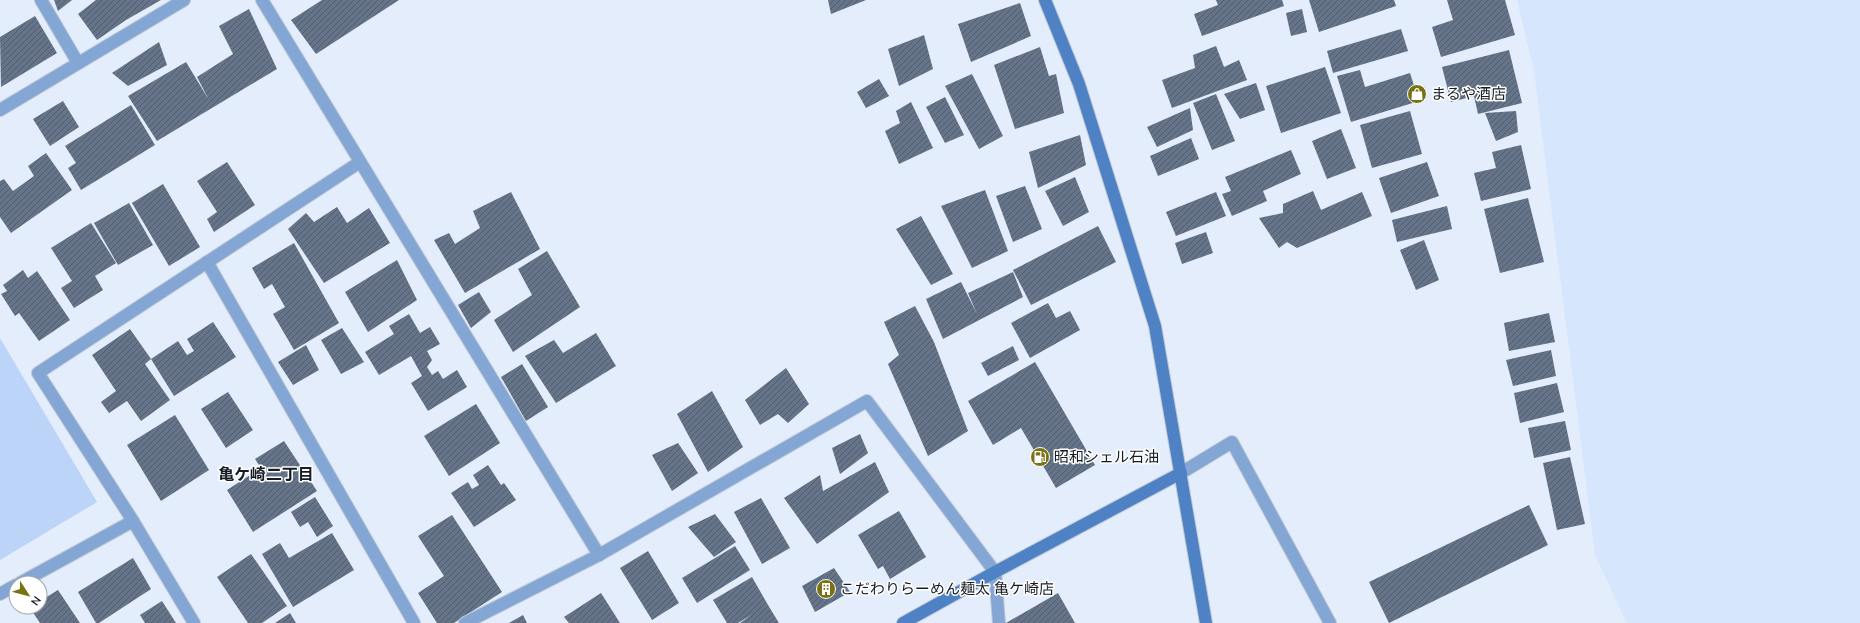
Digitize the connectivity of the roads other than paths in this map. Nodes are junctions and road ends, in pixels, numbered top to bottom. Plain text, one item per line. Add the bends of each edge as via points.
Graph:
1 (41, 0) edge
2 (184, 0) edge
3 (262, 0) edge
4 (1044, 0) edge
5 (78, 63) junction
6 (0, 110) edge
7 (360, 162) junction
8 (206, 262) junction
9 (1181, 473) junction
10 (133, 521) junction
11 (599, 555) junction
12 (995, 572) junction
13 (35, 575) edge
14 (194, 623) edge
15 (414, 623) edge
16 (465, 623) edge
17 (903, 623) edge
18 (999, 623) edge
19 (1206, 623) edge
20 (1330, 623) edge

1 - 5 street
2 - 5 street
3 - 7 street
4 - 9 street via 1079,84 1155,326
5 - 6 street
7 - 8 street
7 - 11 street
8 - 10 street via 38,373
8 - 15 street
9 - 12 street
9 - 19 street
9 - 20 street via 1232,442
10 - 13 street
10 - 14 street
11 - 12 street via 867,401
11 - 16 street
12 - 17 street
12 - 18 street

